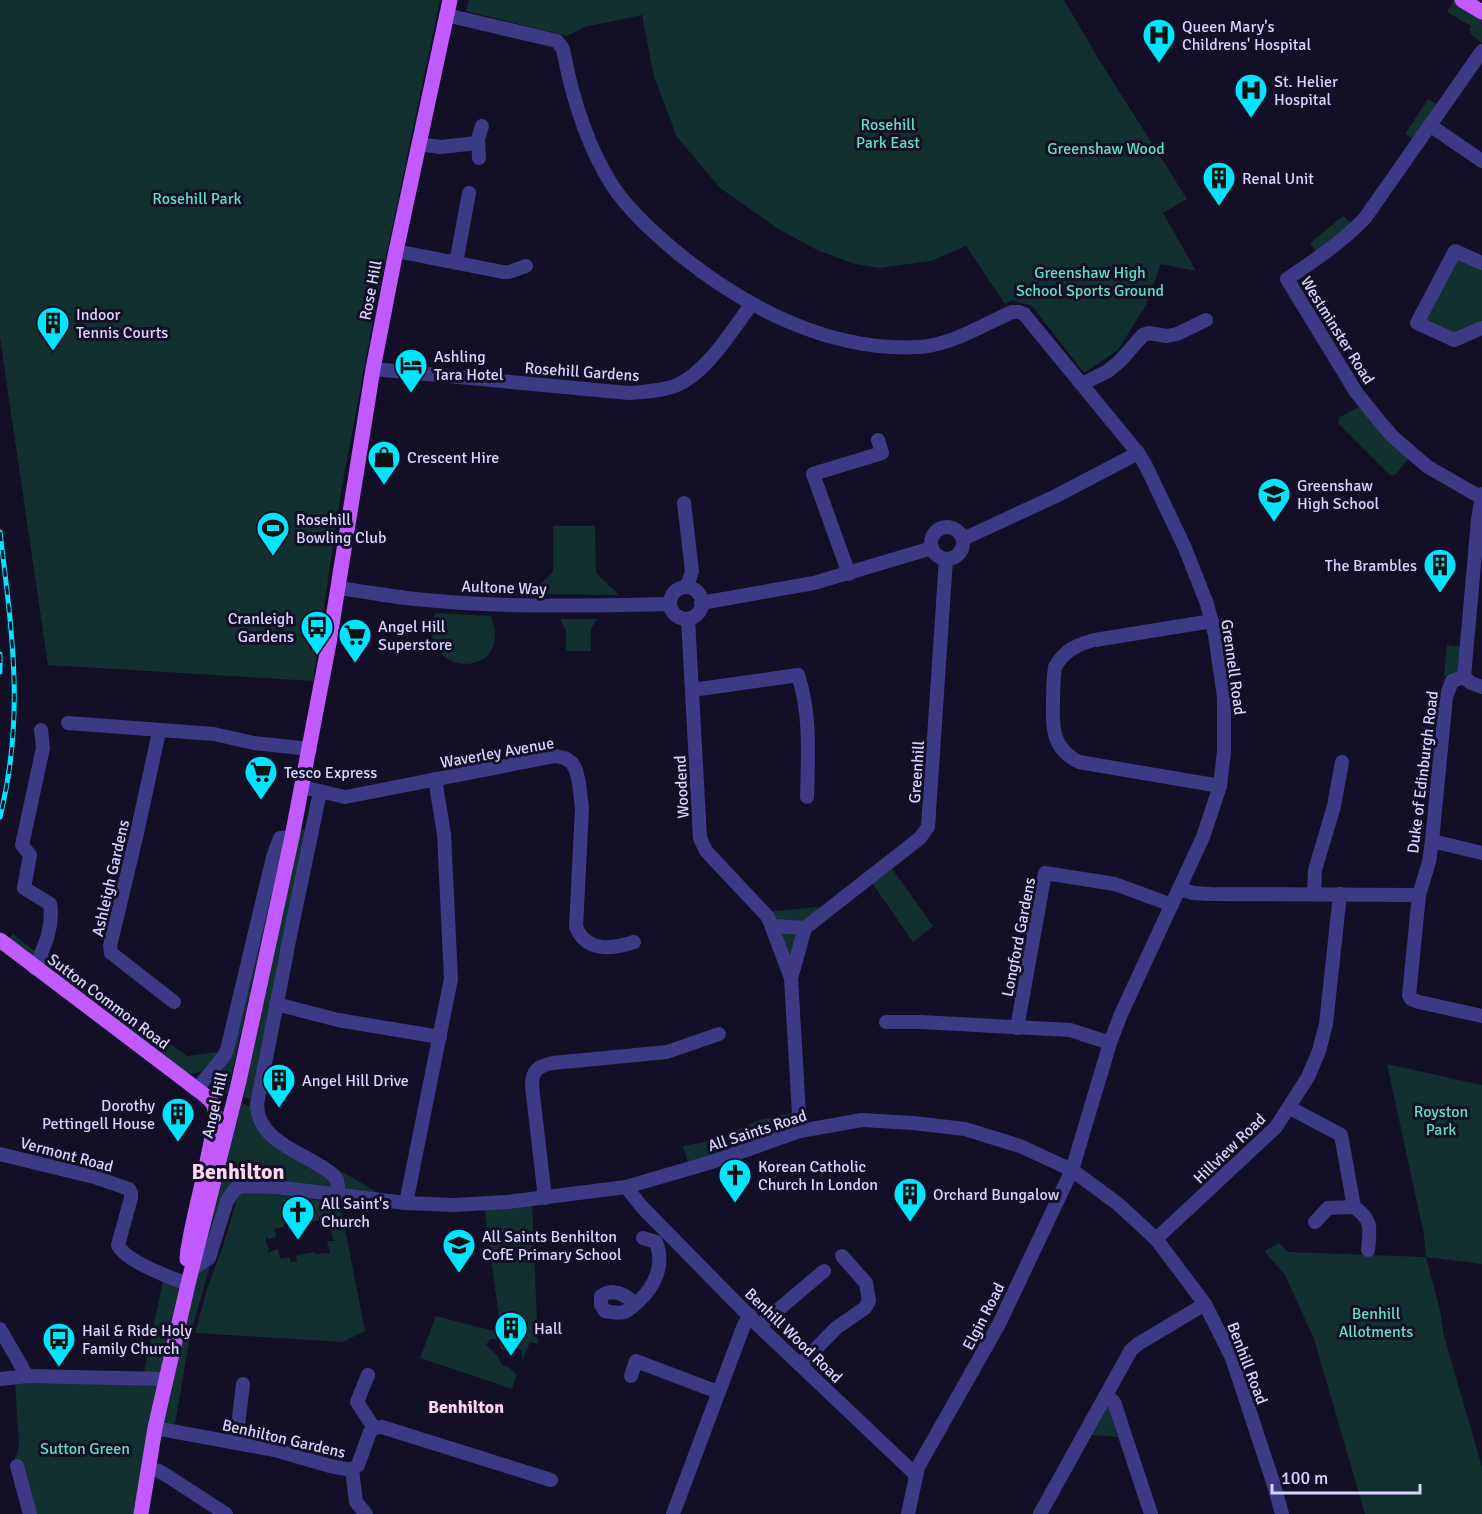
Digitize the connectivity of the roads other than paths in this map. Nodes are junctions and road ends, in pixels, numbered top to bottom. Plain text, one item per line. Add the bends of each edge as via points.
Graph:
1 (1462, 0) edge
2 (448, 8) edge
3 (1482, 12) edge
4 (1482, 51) edge
5 (482, 126) dead end
6 (1431, 126) junction
7 (478, 143) junction
8 (419, 144) junction
9 (479, 158) dead end
10 (1482, 161) edge
11 (470, 193) dead end
12 (396, 251) junction
13 (456, 263) junction
14 (1482, 264) edge
15 (526, 266) dead end
16 (751, 305) junction
17 (1206, 320) dead end
18 (1482, 328) edge
19 (374, 369) junction
20 (1082, 384) junction
21 (878, 440) dead end
22 (1138, 453) junction
23 (1482, 497) edge
24 (684, 503) dead end
25 (963, 539) junction
26 (932, 548) junction
27 (946, 559) junction
28 (849, 574) junction
29 (687, 587) junction
30 (338, 588) junction
31 (701, 603) junction
32 (669, 604) junction
33 (688, 619) junction
34 (1212, 621) junction
35 (1464, 677) junction
36 (1482, 687) edge
37 (692, 690) junction
38 (68, 723) dead end
39 (41, 730) dead end
40 (159, 732) junction
41 (310, 749) junction
42 (1342, 762) dead end
43 (435, 779) junction
44 (1220, 786) junction
45 (302, 787) junction
46 (320, 792) junction
47 (807, 797) dead end
48 (292, 837) junction
49 (1432, 841) junction
50 (1482, 854) edge
51 (1180, 889) junction
52 (1314, 894) junction
53 (1340, 894) junction
54 (1419, 895) junction
55 (1172, 905) junction
56 (772, 926) junction
57 (805, 928) junction
58 (0, 940) edge
59 (634, 942) dead end
60 (35, 968) junction
61 (791, 978) junction
62 (171, 995) dead end
63 (276, 1004) junction
64 (1482, 1016) edge
65 (886, 1023) dead end
66 (1017, 1028) junction
67 (719, 1034) dead end
68 (440, 1037) junction
69 (1110, 1042) junction
70 (197, 1089) junction
71 (1290, 1108) junction
72 (800, 1131) junction
73 (0, 1154) edge
74 (1072, 1170) junction
75 (626, 1187) junction
76 (339, 1194) junction
77 (545, 1198) junction
78 (406, 1203) junction
79 (1354, 1207) junction
80 (1315, 1222) dead end
81 (666, 1231) junction
82 (1156, 1239) junction
83 (1368, 1250) dead end
84 (842, 1256) dead end
85 (824, 1271) dead end
86 (190, 1276) junction
87 (635, 1304) dead end
88 (1205, 1304) junction
89 (755, 1321) junction
90 (0, 1329) edge
91 (800, 1365) junction
92 (368, 1375) dead end
93 (27, 1376) junction
94 (631, 1376) dead end
95 (166, 1379) junction
96 (1, 1380) edge
97 (243, 1384) dead end
98 (718, 1392) junction
99 (1106, 1395) junction
100 (155, 1428) junction
101 (374, 1428) junction
102 (236, 1443) junction
103 (17, 1466) dead end
104 (148, 1469) junction
105 (352, 1470) junction
106 (915, 1474) junction
107 (551, 1480) dead end
108 (30, 1514) edge
109 (141, 1514) edge
110 (226, 1514) edge
111 (366, 1514) edge
112 (673, 1514) edge
113 (908, 1514) edge
114 (1040, 1514) edge
115 (1151, 1514) edge
116 (1282, 1514) edge

1 - 3 main road
2 - 8 main road, Rose Hill
2 - 16 street via 557,41 563,49 578,112 614,187 663,241 706,276
4 - 6 street, Westminster Road
5 - 7 street
6 - 10 street
6 - 23 street, Westminster Road via 1365,218 1336,245 1287,279 1356,392 1393,438 1428,467
7 - 8 street via 440,147
7 - 9 street
8 - 12 main road, Rose Hill
11 - 13 street
12 - 13 street
12 - 19 main road, Rose Hill
13 - 15 street via 509,272
14 - 18 street via 1455,251 1417,323 1454,340
16 - 19 street, Rosehill Gardens via 692,376 656,391 629,393
16 - 20 street, Grennell Road via 811,331 882,347 931,345 1015,312 1024,314
17 - 20 street via 1177,334 1143,335 1120,362
19 - 30 main road, Rose Hill
20 - 22 street, Grennell Road
21 - 28 street via 882,453 813,474
22 - 25 street
22 - 34 street, Grennell Road via 1185,548
23 - 35 street
24 - 29 street via 692,571
25 - 26 street via 953,528 943,527 932,538
25 - 27 street via 960,553
26 - 27 street
26 - 28 street
27 - 57 street, Greenhill via 928,827 920,838
28 - 31 street
29 - 31 street via 700,595
29 - 32 street via 673,593
30 - 32 street, Aultone Way via 493,604
30 - 41 main road, Angel Hill
31 - 33 street via 697,614
32 - 33 street via 673,614
33 - 37 street, Woodend
34 - 44 street, Grennell Road via 1224,697
34 - 44 street via 1083,642 1072,648 1055,667 1052,725 1062,751 1079,762
35 - 36 street
35 - 49 street, Duke of Edinburgh Road via 1452,681 1446,698
37 - 47 street via 798,675 807,725
37 - 56 street, Woodend via 702,845
38 - 40 street
39 - 60 street via 43,748 22,845 30,855 24,888 50,904 52,915 47,941
40 - 41 street via 214,734
40 - 62 street, Ashleigh Gardens via 110,946 111,953
41 - 45 main road, Angel Hill
42 - 52 street via 1315,870
43 - 46 street, Waverley Avenue via 345,797
43 - 59 street, Waverley Avenue via 555,756 572,763 582,808 576,927 579,936 600,948
43 - 68 street via 444,834 451,979
44 - 51 street, Grennell Road
45 - 46 street, Waverley Avenue
45 - 48 main road, Angel Hill
46 - 63 street
48 - 70 street, Angel Hill via 280,838 277,844 227,1050
48 - 86 main road, Angel Hill via 239,1081
49 - 50 street
49 - 54 street, Duke of Edinburgh Road
51 - 52 street via 1193,893
51 - 55 street, Grennell Road
52 - 53 street
53 - 54 street
53 - 71 street, Hillview Road via 1326,1024 1319,1051
54 - 64 street, Duke of Edinburgh Road via 1411,999
55 - 66 street, Longford Gardens via 1115,884 1045,873
55 - 69 street, Grennell Road
56 - 57 street
56 - 61 street, Woodend
57 - 61 street, Woodend
58 - 60 main road, Sutton Common Road
60 - 70 main road, Sutton Common Road
61 - 72 street, Woodend
63 - 68 street via 330,1018
63 - 76 street via 257,1104 259,1120 267,1132 332,1174
65 - 66 street
66 - 69 street via 1070,1030
67 - 77 street via 667,1052 542,1065 536,1070 532,1086
68 - 78 street
69 - 74 street, Grennell Road
70 - 86 main road, Angel Hill via 213,1105 215,1119 187,1246
71 - 79 street via 1341,1135
71 - 82 street, Hillview Road via 1260,1143
72 - 74 street, All Saints Road via 862,1120 948,1127 995,1137
72 - 75 street, All Saints Road
73 - 86 street, Vermont Road via 129,1189 132,1193 119,1248 171,1278
74 - 82 street, All Saints Road
74 - 106 street, Elgin Road via 999,1324
75 - 77 street, All Saints Road
75 - 81 street, Benhill Wood Road
76 - 78 street, All Saints Road
76 - 86 street, All Saints Road via 268,1186 236,1189 227,1201 209,1258
77 - 78 street, All Saints Road via 453,1205
79 - 80 street via 1328,1208
79 - 83 street via 1365,1214 1370,1225
81 - 87 street via 650,1240 660,1252 655,1282
81 - 89 street, Benhill Wood Road
82 - 88 street, Benhill Road
84 - 91 street via 866,1283 869,1290 865,1308 836,1328
85 - 89 street via 796,1286
86 - 95 main road
88 - 99 street via 1131,1350
88 - 116 street, Benhill Road via 1232,1358
89 - 91 street, Benhill Wood Road
89 - 98 street via 744,1325
90 - 93 street
91 - 106 street, Benhill Wood Road
92 - 101 street via 357,1402
93 - 95 street
93 - 96 street
94 - 98 street via 636,1361
95 - 100 main road
97 - 102 street
98 - 112 street
99 - 114 street
99 - 115 street via 1114,1402
100 - 102 street, Benhilton Gardens
100 - 104 main road
101 - 105 street, Benhilton Gardens
101 - 107 street via 382,1427
102 - 105 street, Benhilton Gardens
103 - 108 street
104 - 109 main road
104 - 110 street via 166,1475
105 - 111 street via 356,1502
106 - 113 street

